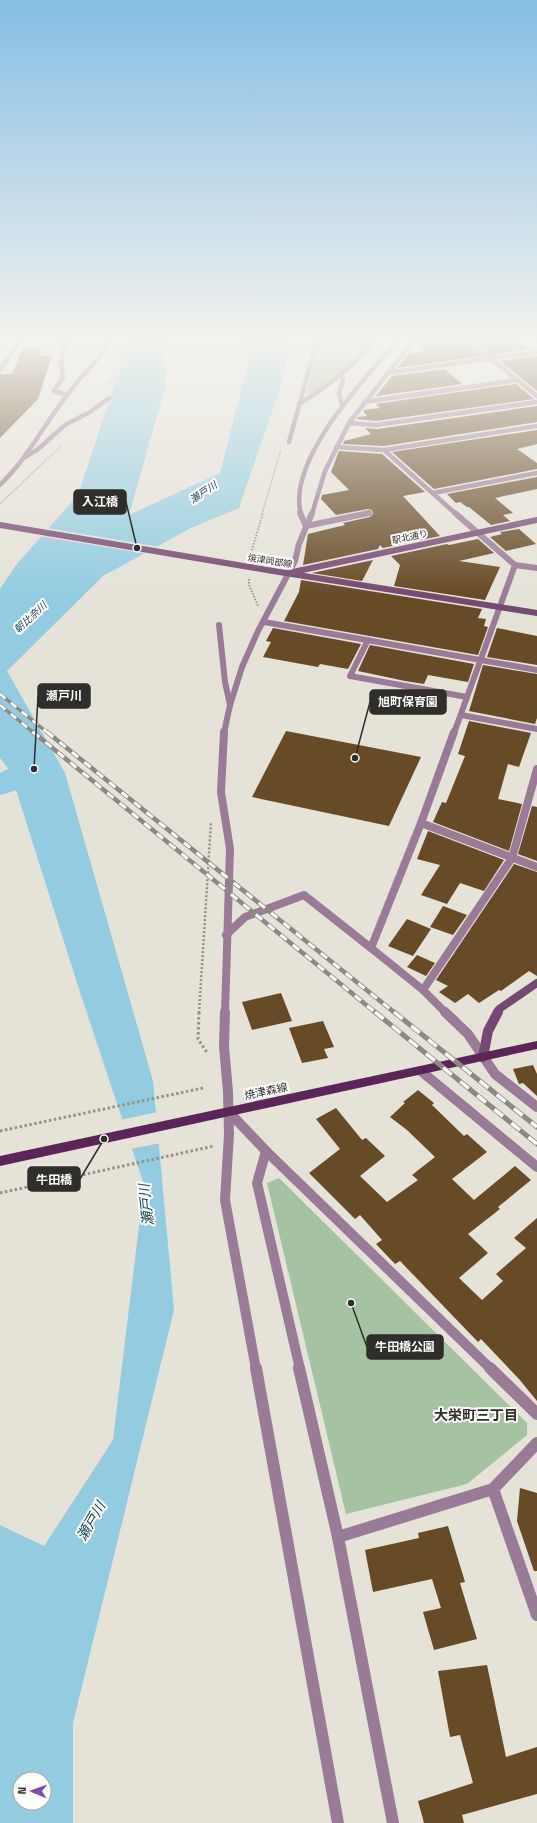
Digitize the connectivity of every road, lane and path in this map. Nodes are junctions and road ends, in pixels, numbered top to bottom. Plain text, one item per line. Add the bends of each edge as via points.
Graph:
1 (45, 426) edge
2 (64, 426) edge
3 (293, 426) edge
4 (328, 426) edge
5 (347, 426) edge
6 (537, 426) edge
7 (289, 442) dead end
8 (336, 447) junction
9 (384, 450) junction
10 (24, 457) junction
11 (537, 473) edge
12 (0, 485) edge
13 (433, 493) junction
14 (369, 513) dead end
15 (537, 520) edge
16 (0, 525) edge
17 (306, 526) junction
18 (477, 532) junction
19 (515, 565) junction
20 (537, 568) edge
21 (288, 574) junction
22 (249, 578) dead end
23 (500, 606) junction
24 (537, 613) edge
25 (268, 614) junction
26 (264, 622) junction
27 (219, 625) dead end
28 (368, 640) junction
29 (480, 660) junction
30 (537, 670) edge
31 (467, 697) junction
32 (230, 705) junction
33 (461, 715) junction
34 (537, 729) edge
35 (537, 769) edge
36 (221, 799) junction
37 (421, 823) junction
38 (512, 858) junction
39 (537, 867) edge
40 (226, 935) junction
41 (372, 948) junction
42 (537, 983) edge
43 (423, 990) junction
44 (537, 1045) edge
45 (208, 1054) dead end
46 (483, 1057) junction
47 (421, 1071) junction
48 (203, 1088) dead end
49 (537, 1107) edge
50 (229, 1112) junction
51 (0, 1131) edge
52 (216, 1146) dead end
53 (266, 1151) junction
54 (0, 1161) edge
55 (537, 1168) edge
56 (0, 1193) edge
57 (537, 1414) edge
58 (537, 1443) edge
59 (493, 1489) junction
60 (338, 1537) junction
61 (537, 1615) edge
62 (338, 1823) edge
63 (393, 1823) edge

1 - 10 street
2 - 10 street via 38,450
3 - 7 street
4 - 17 street via 320,437 298,502 300,515
5 - 8 street
6 - 9 street
8 - 9 street
8 - 17 street
9 - 13 street
10 - 12 street
11 - 13 street
13 - 18 street
14 - 17 street
15 - 18 main road, 駅北通り
16 - 21 main road, 焼津岡部線, bridge
17 - 21 street
18 - 19 street
18 - 21 main road, 駅北通り
19 - 20 street
19 - 23 street
21 - 23 main road, 焼津岡部線
21 - 25 street
22 - 25 path via 255,602
23 - 24 main road, 焼津岡部線
23 - 29 street
25 - 26 street
26 - 28 street
26 - 32 street via 246,657
27 - 32 street
28 - 29 street
28 - 31 street via 350,676
29 - 30 street
29 - 31 street
31 - 33 street
32 - 36 street via 223,744
33 - 34 street
33 - 37 street
35 - 38 street
36 - 40 street via 229,832 230,850
36 - 45 path via 211,823 199,1007 198,1039
37 - 38 street
37 - 41 street
38 - 39 street
38 - 43 street
40 - 41 street via 245,917 304,895
40 - 50 street via 224,1046
41 - 43 street
42 - 46 main road via 499,1010 488,1031
43 - 46 street via 468,1034
44 - 46 main road, 焼津森線
46 - 47 main road, 焼津森線
46 - 49 street via 495,1074
47 - 50 main road, 焼津森線
47 - 55 street
48 - 51 path
50 - 53 street
50 - 54 main road, 焼津森線
50 - 62 street via 225,1200
52 - 56 path
53 - 57 street
53 - 60 street via 257,1183
58 - 59 street
59 - 60 street
59 - 61 street
60 - 63 street

